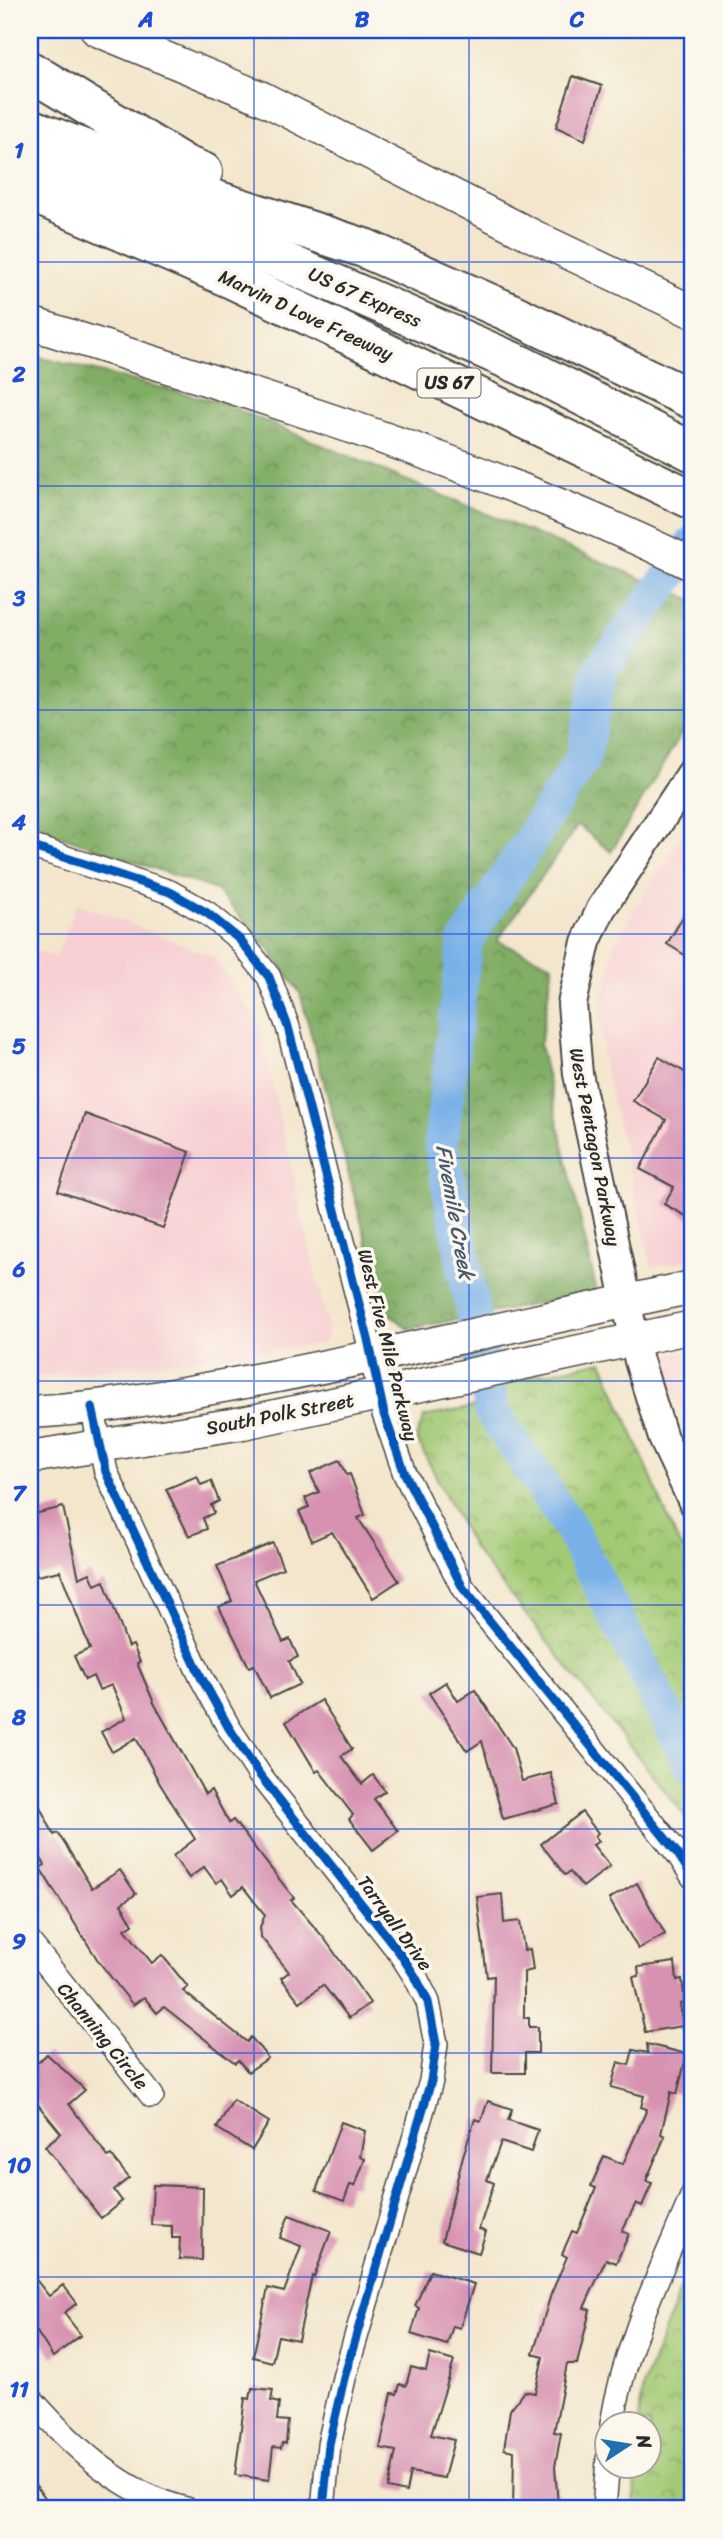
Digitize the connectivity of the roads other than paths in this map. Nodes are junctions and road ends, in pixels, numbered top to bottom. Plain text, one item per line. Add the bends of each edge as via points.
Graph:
1 (97, 30) edge
2 (30, 71) edge
3 (30, 128) edge
4 (30, 157) edge
5 (30, 192) edge
6 (30, 214) edge
7 (364, 248) junction
8 (234, 280) junction
9 (693, 312) edge
10 (30, 323) edge
11 (693, 400) edge
12 (683, 447) edge
13 (679, 493) edge
14 (693, 565) edge
15 (693, 771) edge
16 (30, 846) edge
17 (693, 1287) edge
18 (626, 1301) junction
19 (693, 1327) edge
20 (634, 1339) junction
21 (372, 1357) junction
22 (379, 1394) junction
23 (92, 1408) junction
24 (30, 1412) edge
25 (100, 1448) junction
26 (36, 1459) edge
27 (693, 1502) edge
28 (693, 1877) edge
29 (30, 1943) edge
30 (152, 2096) dead end
31 (693, 2194) edge
32 (30, 2398) edge
33 (615, 2410) edge
34 (606, 2480) edge
35 (186, 2509) edge
36 (323, 2509) edge
37 (604, 2509) edge

1 - 9 main road via 262,99
2 - 7 highway via 186,165 291,207
3 - 7 highway via 204,196
4 - 12 highway, US 67 Express via 523,366
5 - 8 highway, Marvin D Love Freeway / US 67
6 - 8 highway
7 - 11 highway
8 - 13 highway, Marvin D Love Freeway / US 67
10 - 14 main road via 360,429 561,505
15 - 18 street, West Pentagon Parkway via 601,909 586,942 572,1004 578,1074
16 - 21 street, West Five Mile Parkway via 170,892 239,939 269,976 288,1027
17 - 18 main road, South Polk Street
18 - 20 street, West Pentagon Parkway
18 - 21 main road, South Polk Street
19 - 20 main road, South Polk Street
20 - 22 main road, South Polk Street
20 - 27 street, West Pentagon Parkway via 663,1438
21 - 22 street, West Five Mile Parkway
21 - 23 main road, South Polk Street
22 - 25 main road, South Polk Street
22 - 28 street, West Five Mile Parkway via 405,1474 463,1588
23 - 24 main road, South Polk Street
23 - 25 street, Tarryall Drive
25 - 26 main road, South Polk Street
25 - 36 street, Tarryall Drive via 124,1514 229,1728 258,1774 400,1954 428,2002 436,2044 431,2081 344,2378 329,2444
29 - 30 street, Channing Circle
31 - 33 street via 638,2326
32 - 35 street via 97,2466 134,2488
34 - 37 street

